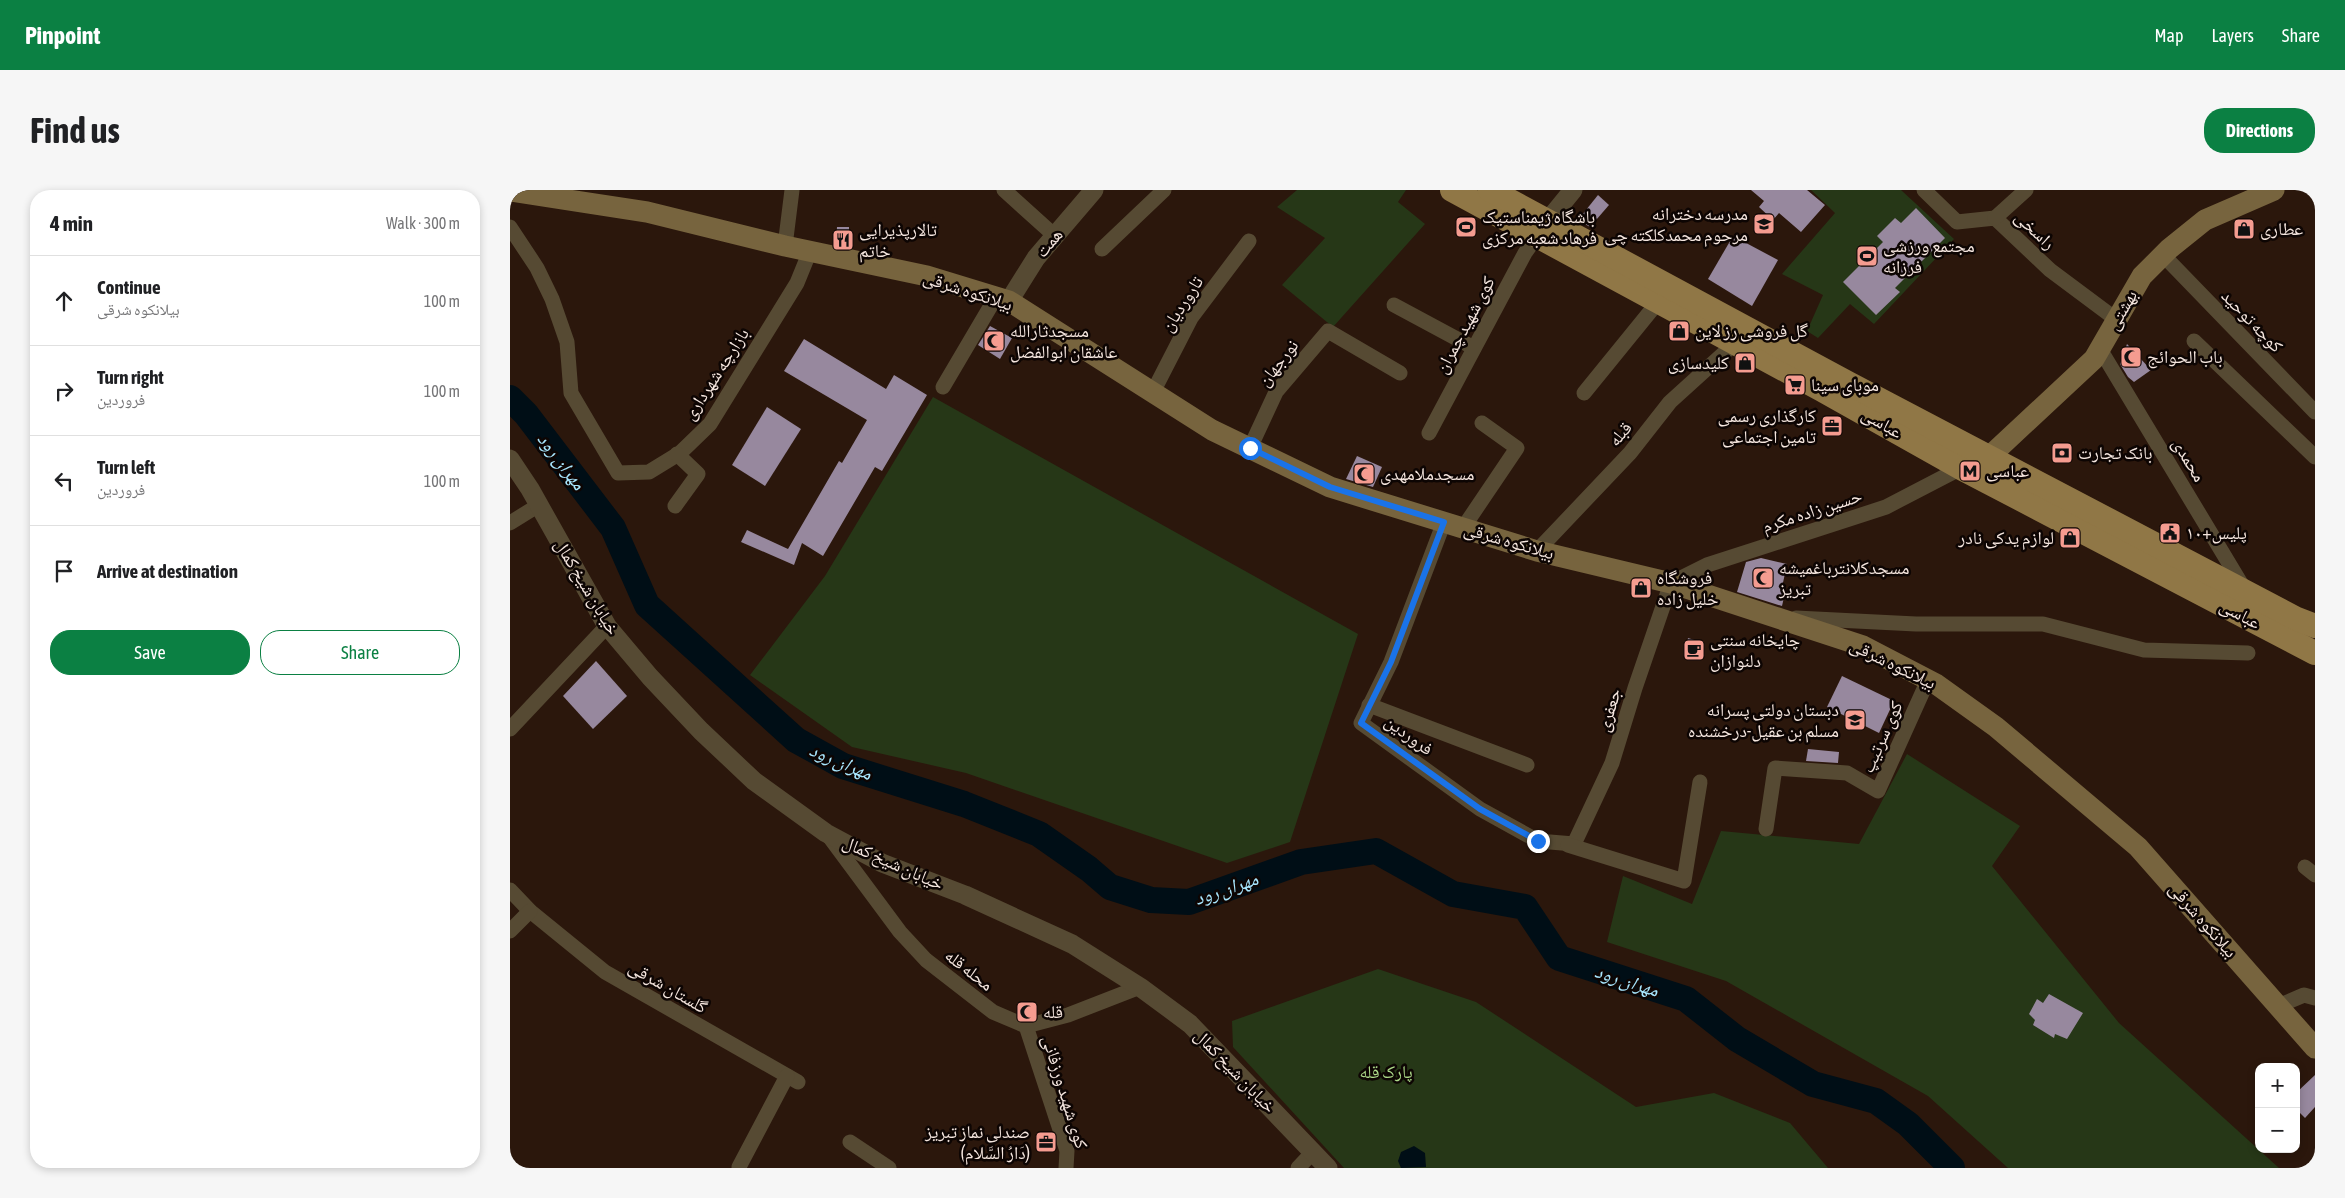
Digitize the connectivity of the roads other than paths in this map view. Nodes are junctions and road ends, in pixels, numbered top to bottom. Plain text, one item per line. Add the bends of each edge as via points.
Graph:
1 (792, 190) edge
2 (1004, 190) edge
3 (1094, 190) edge
4 (1164, 190) edge
5 (1452, 190) edge
6 (1490, 190) edge
7 (1573, 190) edge
8 (1924, 190) edge
9 (2026, 190) edge
10 (2274, 190) edge
11 (510, 191) edge
12 (1994, 218) junction
13 (510, 228) edge
14 (1541, 229) junction
15 (1055, 236) junction
16 (1249, 241) dead end
17 (785, 246) junction
18 (1102, 249) dead end
19 (810, 251) junction
20 (2163, 255) junction
21 (1003, 299) junction
22 (1658, 302) junction
23 (1394, 305) dead end
24 (2117, 320) junction
25 (1741, 336) junction
26 (2194, 341) dead end
27 (1474, 348) junction
28 (2100, 349) junction
29 (1400, 374) dead end
30 (943, 387) dead end
31 (1153, 392) junction
32 (1584, 392) dead end
33 (2315, 412) edge
34 (1482, 423) dead end
35 (1429, 433) dead end
36 (1250, 448) junction
37 (677, 454) junction
38 (1990, 456) junction
39 (2315, 457) edge
40 (510, 459) edge
41 (1961, 468) junction
42 (539, 504) junction
43 (675, 506) dead end
44 (510, 523) edge
45 (1453, 525) junction
46 (1537, 551) junction
47 (1671, 583) junction
48 (2245, 590) junction
49 (1774, 617) junction
50 (607, 626) junction
51 (2315, 626) edge
52 (2248, 653) dead end
53 (2315, 653) edge
54 (1928, 680) junction
55 (1369, 705) junction
56 (510, 729) edge
57 (1527, 765) dead end
58 (1700, 782) dead end
59 (1766, 829) dead end
60 (826, 833) junction
61 (1571, 845) junction
62 (510, 890) edge
63 (530, 911) junction
64 (510, 931) edge
65 (1140, 987) junction
66 (2315, 998) edge
67 (2278, 1006) junction
68 (1026, 1026) junction
69 (2315, 1048) edge
70 (850, 1142) dead end
71 (1313, 1152) junction
72 (739, 1167) edge
73 (889, 1168) edge
74 (1066, 1168) edge
75 (1298, 1168) edge
76 (1328, 1168) edge

1 - 17 street
2 - 15 street
3 - 15 street, همت
4 - 18 street
5 - 14 main road, عباسى
6 - 14 main road, عباسى
7 - 14 street
8 - 12 street, راسخی via 1956,222
9 - 12 street
10 - 20 main road, بهشتی via 2205,220
11 - 17 main road, بیلانکوه شرقی via 647,212
12 - 24 street, راسخی via 2050,270
13 - 37 street, بازارچه شهرداری via 537,268 552,299 567,342 570,392 618,473 649,472
14 - 22 main road, عباسى
14 - 25 main road, عباسى
14 - 27 street, کوی شهید چمران
15 - 21 street, همت
16 - 31 street, تاروردیان via 1191,318
17 - 19 main road, بیلانکوه شرقی
19 - 21 main road, بیلانکوه شرقی via 927,276
19 - 37 street, بازارچه شهرداری via 797,283 710,424
20 - 24 main road, بهشتی via 2142,276
20 - 33 street, کوچه توحید
21 - 30 street
21 - 31 main road, بیلانکوه شرقی
22 - 25 main road, عباسى
22 - 32 street
23 - 27 street
24 - 28 main road, بهشتی
25 - 38 main road, عباسى
25 - 41 main road, عباسى
25 - 46 street, قبله via 1670,402 1630,453
26 - 39 street
27 - 35 street, کوی شهید چمران
28 - 38 main road, بهشتی via 2094,359
28 - 48 street, محمدی
29 - 36 street, نورجهان via 1328,331 1276,392
31 - 36 main road, بیلانکوه شرقی via 1212,430
34 - 45 street via 1517,448
36 - 45 main road, بیلانکوه شرقی via 1330,487
37 - 43 street via 698,474
38 - 41 main road
38 - 48 main road, عباسى
40 - 42 street, خیابان شیخ کمال
41 - 47 street, حسین زاده مکرم via 1886,507 1707,565
41 - 53 main road, عباسى
42 - 44 street
42 - 50 street, خیابان شیخ کمال
45 - 46 main road, بیلانکوه شرقی
45 - 55 street, فروردین
46 - 47 main road, بیلانکوه شرقی
47 - 49 main road, بیلانکوه شرقی
47 - 61 street, جعفری via 1612,763
48 - 51 main road, عباسى
49 - 52 street via 1916,624 2043,624 2144,650
49 - 54 main road, بیلانکوه شرقی via 1863,646
50 - 56 street
50 - 60 street, خیابان شیخ کمال via 701,731 754,781
54 - 59 street, کوی سرتیپ via 1878,791 1847,773 1776,768
54 - 67 main road, بیلانکوه شرقی via 1996,727 2138,847
55 - 57 street
55 - 61 street, فروردین via 1361,723 1472,803 1538,841
58 - 61 street via 1684,880
60 - 65 street, خیابان شیخ کمال via 882,862 965,895 1072,944
60 - 68 street, محله قله via 900,932 926,960 993,1012
62 - 63 street, گلستان شرقی
63 - 64 street
63 - 72 street, گلستان شرقی via 605,972 792,1079
65 - 68 street via 1068,1015
65 - 71 street, خیابان شیخ کمال via 1190,1024
66 - 67 street via 2304,994
67 - 69 main road, بیلانکوه شرقی
68 - 74 street, کوی شهید ورزفانی via 1067,1151
70 - 73 street
71 - 75 street
71 - 76 street, خیابان شیخ کمال

